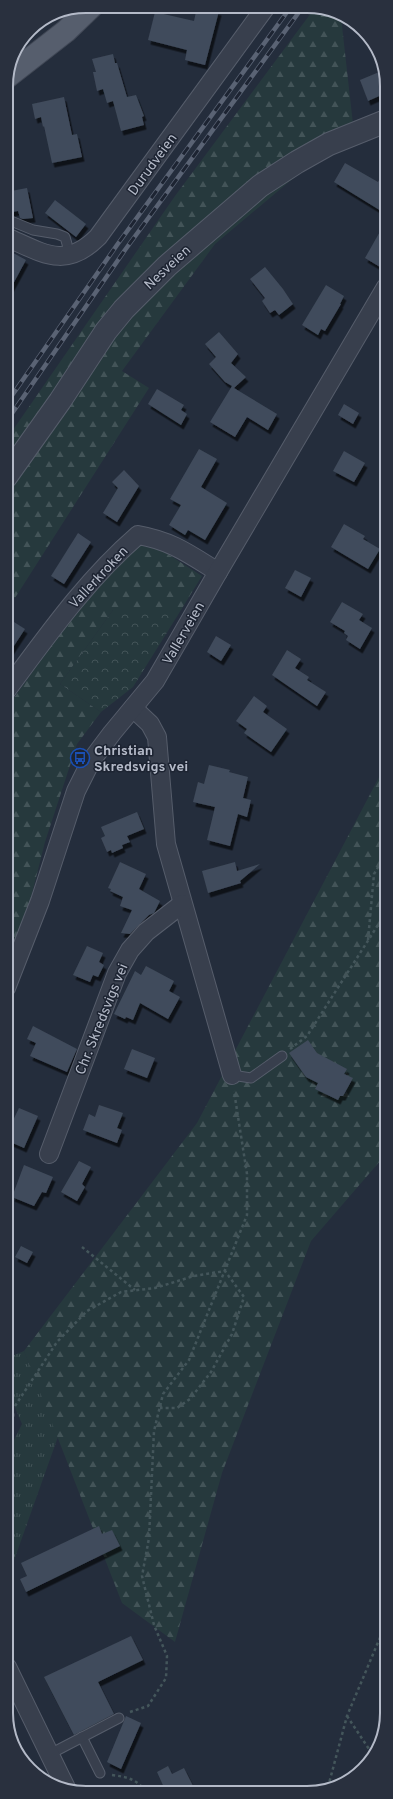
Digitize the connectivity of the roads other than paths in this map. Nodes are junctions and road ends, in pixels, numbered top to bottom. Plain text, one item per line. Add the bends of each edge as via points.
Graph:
1 (85, 13) edge
2 (261, 13) edge
3 (76, 14) edge
4 (25, 46) edge
5 (15, 71) edge
6 (380, 123) edge
7 (13, 222) edge
8 (13, 240) edge
9 (69, 255) junction
10 (380, 297) edge
11 (13, 467) edge
12 (218, 572) junction
13 (13, 682) edge
14 (133, 708) junction
15 (182, 904) junction
16 (13, 970) edge
17 (282, 1056) road end
18 (232, 1075) joint
19 (49, 1154) dead end
20 (13, 1679) edge
21 (119, 1718) road end
22 (82, 1737) junction
23 (50, 1754) junction
24 (100, 1773) road end
25 (63, 1782) edge

1 - 5 main road
2 - 9 street, Durudveien via 98,237 87,248 75,255
3 - 4 main road
6 - 11 street, Nesveien via 329,144 260,186 167,266 106,331
7 - 9 lane via 33,230 64,237
8 - 9 street, Durudveien via 55,256
10 - 12 street, Vallerveien
12 - 13 street, Vallerkroken via 178,547 159,539 138,535 95,576
12 - 14 street, Vallerveien via 155,681
14 - 15 street via 150,724 157,737 166,844
14 - 16 street, Vallerveien via 91,761 76,791 40,901
15 - 18 street
15 - 19 street, Chr. Skredsvigs vei via 146,932 130,950 117,973
17 - 18 lane via 251,1078
20 - 23 street
21 - 22 lane
22 - 23 lane
22 - 24 lane
23 - 25 street

